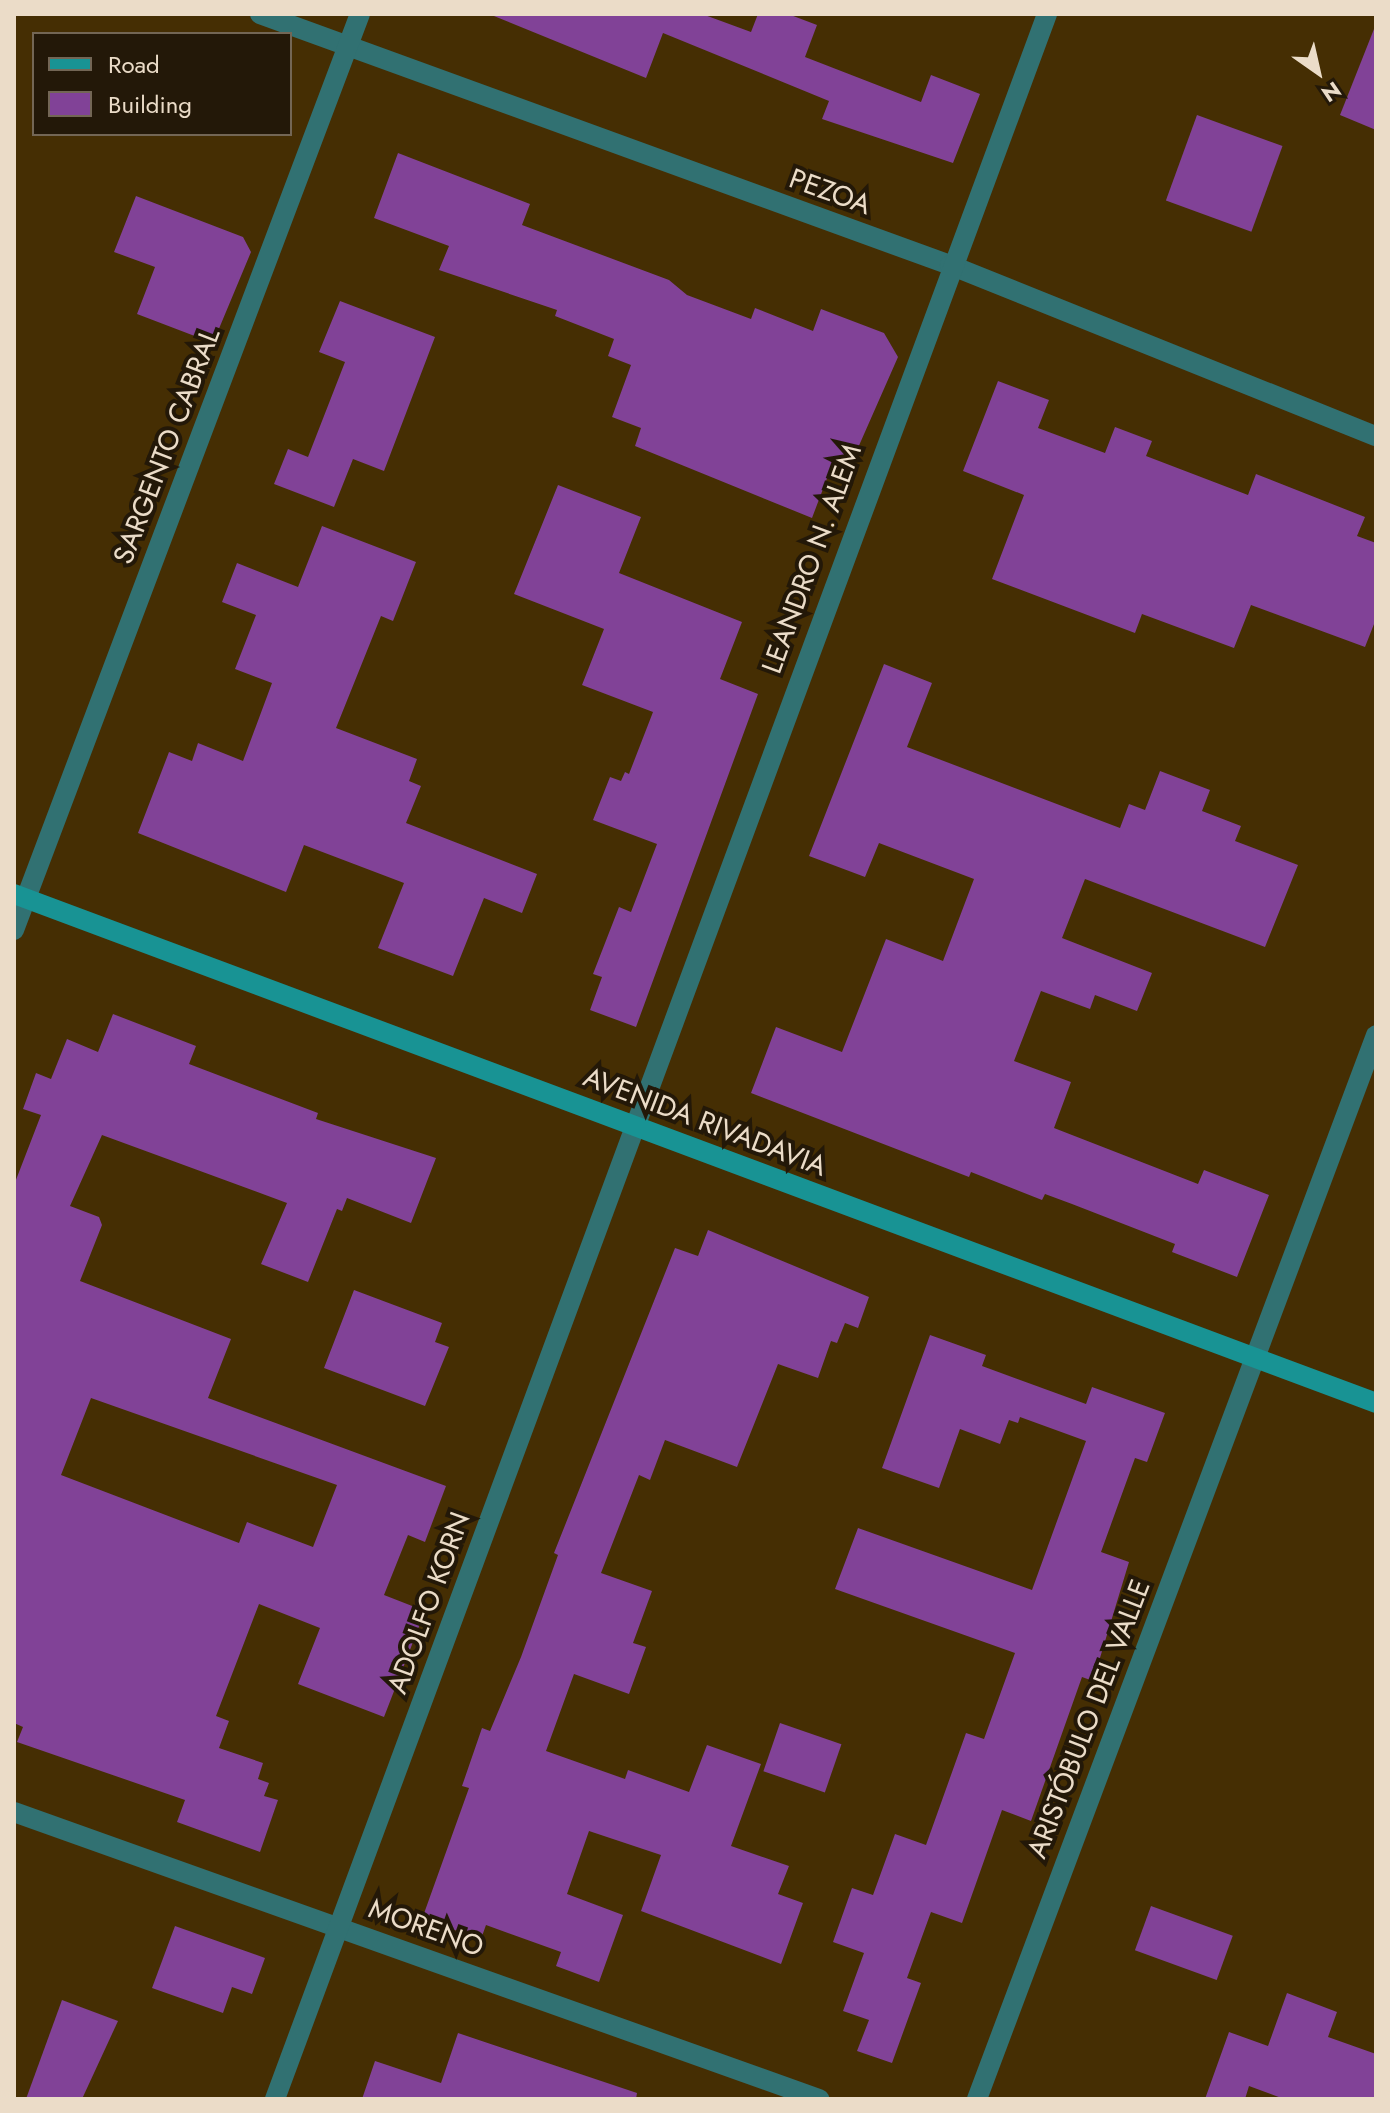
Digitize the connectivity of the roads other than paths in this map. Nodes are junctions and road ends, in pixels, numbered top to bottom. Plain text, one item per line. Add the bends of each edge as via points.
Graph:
1 (260, 14) edge
2 (360, 14) edge
3 (1047, 14) edge
4 (349, 46) junction
5 (950, 265) junction
6 (1376, 436) edge
7 (20, 896) edge
8 (14, 930) edge
9 (1376, 1035) edge
10 (635, 1125) junction
11 (1254, 1359) junction
12 (1376, 1403) edge
13 (14, 1812) edge
14 (340, 1927) junction
15 (275, 2099) edge
16 (819, 2099) edge
17 (977, 2099) edge

1 - 4 street, PEZOA
2 - 4 street, SARGENTO CABRAL
3 - 5 street, LEANDRO N. ALEM
4 - 5 street, PEZOA
4 - 7 street, SARGENTO CABRAL
5 - 6 street, PEZOA
5 - 10 street, LEANDRO N. ALEM
7 - 8 street, SARGENTO CABRAL
7 - 10 main road, AVENIDA RIVADAVIA
9 - 11 street, ARISTÓBULO DEL VALLE
10 - 11 main road, AVENIDA RIVADAVIA
10 - 14 street, ADOLFO KORN
11 - 12 main road, AVENIDA RIVADAVIA
11 - 17 street, ARISTÓBULO DEL VALLE
13 - 14 street, MORENO
14 - 15 street, ADOLFO KORN
14 - 16 street, MORENO

